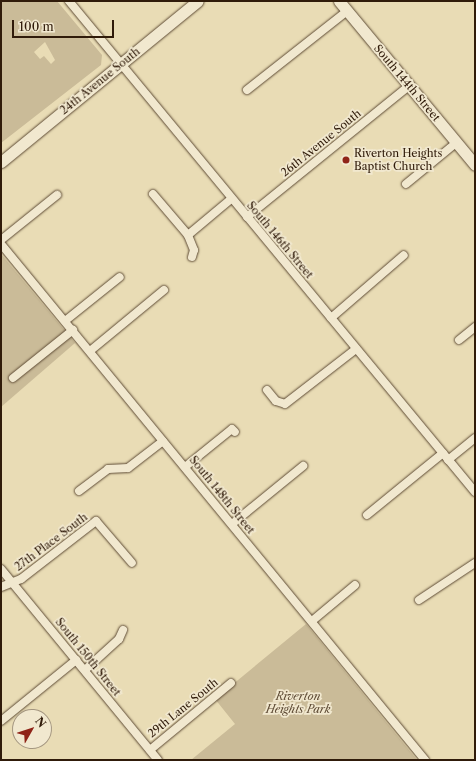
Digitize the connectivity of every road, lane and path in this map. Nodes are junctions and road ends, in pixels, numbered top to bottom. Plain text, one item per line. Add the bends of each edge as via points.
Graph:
1 (69, 1) edge
2 (198, 1) edge
3 (339, 1) edge
4 (347, 11) junction
5 (121, 64) junction
6 (409, 86) junction
7 (247, 90) dead end
8 (456, 143) junction
9 (1, 162) edge
10 (475, 165) edge
11 (406, 184) dead end
12 (153, 194) dead end
13 (57, 195) dead end
14 (231, 199) junction
15 (247, 217) junction
16 (188, 235) junction
17 (1, 240) edge
18 (1, 244) edge
19 (404, 255) dead end
20 (192, 257) dead end
21 (120, 277) dead end
22 (164, 290) dead end
23 (331, 318) junction
24 (65, 321) junction
25 (475, 327) edge
26 (73, 330) junction
27 (459, 340) dead end
28 (356, 349) junction
29 (90, 351) junction
30 (13, 378) dead end
31 (267, 390) dead end
32 (235, 432) dead end
33 (475, 438) edge
34 (163, 441) junction
35 (446, 456) junction
36 (303, 466) dead end
37 (185, 467) junction
38 (79, 491) dead end
39 (475, 492) edge
40 (367, 515) dead end
41 (232, 524) junction
42 (132, 563) dead end
43 (475, 563) edge
44 (1, 569) edge
45 (12, 583) junction
46 (355, 585) dead end
47 (1, 587) edge
48 (419, 600) dead end
49 (312, 620) junction
50 (123, 630) dead end
51 (76, 660) junction
52 (85, 670) junction
53 (230, 684) dead end
54 (1, 721) edge
55 (150, 750) junction
56 (158, 760) edge
57 (425, 760) edge

1 - 5 street, South 146th Street
2 - 5 street, 24th Avenue South
3 - 4 street, South 144th Street
4 - 6 street, South 144th Street
4 - 7 street
5 - 9 street, 24th Avenue South
5 - 14 street, South 146th Street
6 - 8 street, South 144th Street
6 - 15 street, 26th Avenue South
8 - 10 street, South 144th Street
8 - 11 street
12 - 16 street
13 - 17 street
14 - 15 street, South 146th Street
14 - 16 street
15 - 23 street, South 146th Street
16 - 20 street via 194,250
18 - 24 street, South 148th Street
19 - 23 street
21 - 24 street
22 - 29 street
23 - 28 street, South 146th Street
24 - 26 street, South 148th Street
25 - 27 street
26 - 29 street, South 148th Street
26 - 30 street
28 - 31 street via 285,404 276,401
28 - 35 street, South 146th Street
29 - 34 street, South 148th Street
32 - 37 street via 232,429
33 - 35 street
34 - 37 street, South 148th Street
34 - 38 street via 128,468 108,469
35 - 39 street, South 146th Street
35 - 40 street
36 - 41 street
37 - 41 street, South 148th Street
41 - 49 street, South 148th Street
42 - 45 street, 27th Place South via 96,521 21,579
43 - 48 street
44 - 45 street, South 150th Street
45 - 47 street
45 - 51 street, South 150th Street
46 - 49 street
49 - 57 street, South 148th Street
50 - 52 street via 119,639
51 - 52 street, South 150th Street
51 - 54 street
52 - 55 street, South 150th Street
53 - 55 street, 29th Lane South
55 - 56 street, South 150th Street

